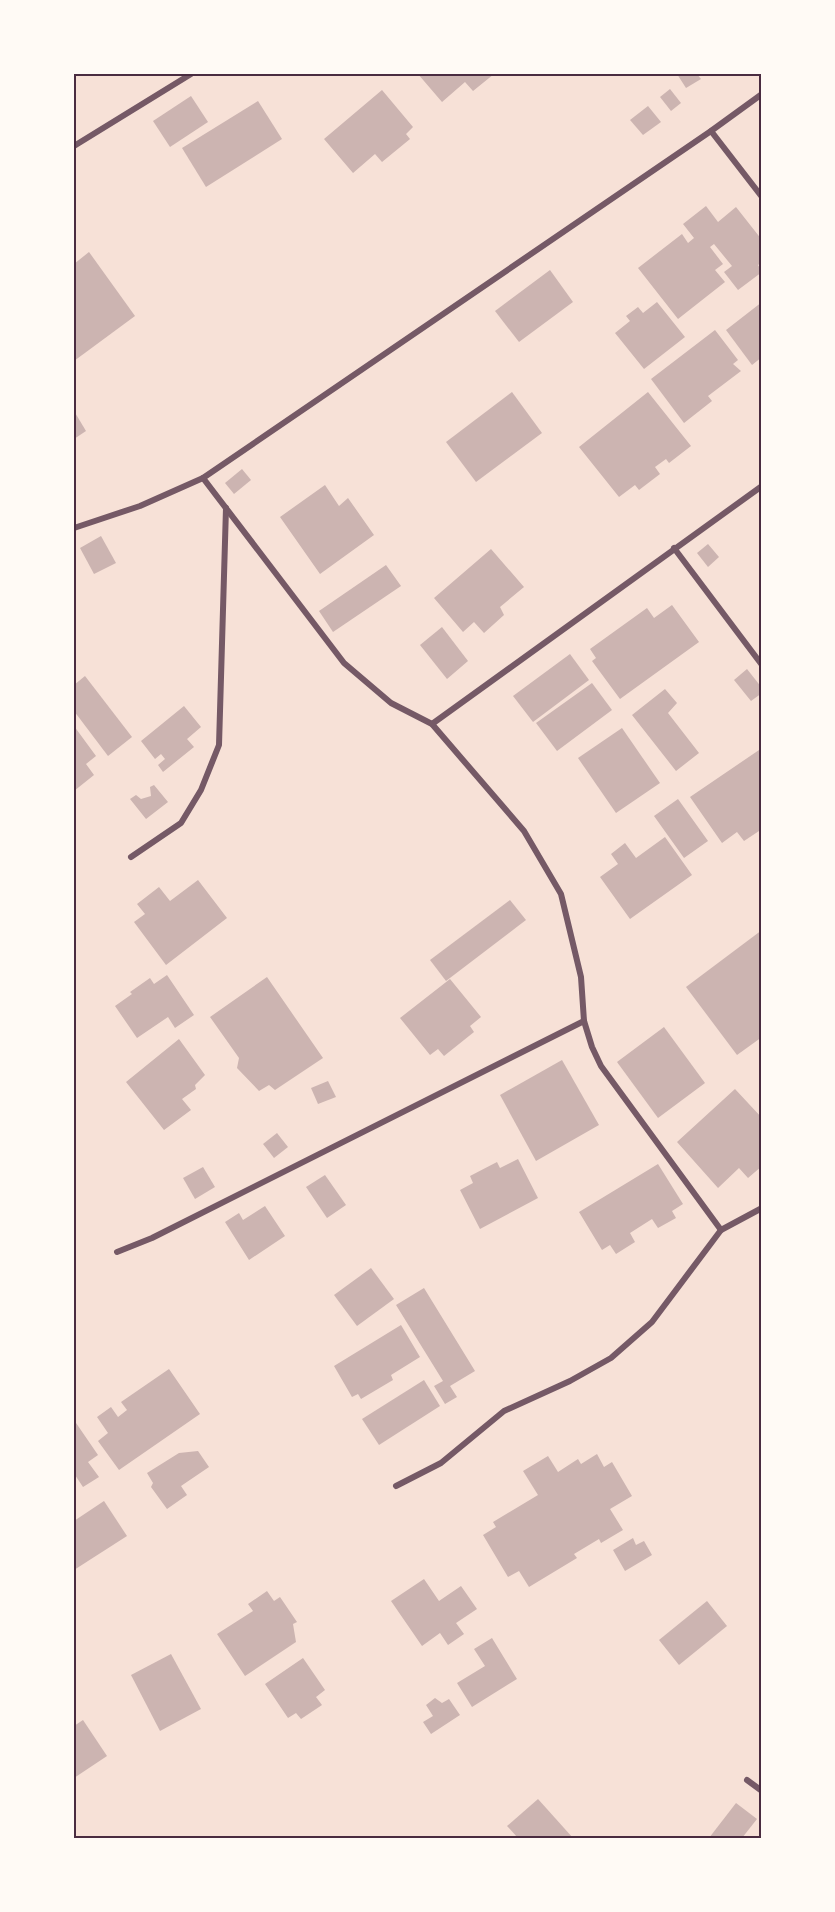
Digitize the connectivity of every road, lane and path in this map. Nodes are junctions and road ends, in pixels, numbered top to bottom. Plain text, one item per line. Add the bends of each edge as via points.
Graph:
1 (191, 74) edge
2 (762, 94) edge
3 (711, 131) junction
4 (74, 146) edge
5 (762, 197) edge
6 (203, 478) junction
7 (762, 486) edge
8 (226, 508) junction
9 (74, 528) edge
10 (674, 548) junction
11 (762, 665) edge
12 (432, 724) junction
13 (131, 857) dead end
14 (584, 1020) junction
15 (762, 1208) edge
16 (721, 1230) junction
17 (117, 1252) dead end
18 (396, 1486) dead end
19 (747, 1780) dead end
20 (762, 1791) edge

1 - 4 street
2 - 3 street
3 - 5 street
3 - 6 street
6 - 8 street
6 - 9 street via 140,506
7 - 10 street
8 - 12 street via 344,663 390,703
8 - 13 street via 219,745 201,790 180,823
10 - 11 street
10 - 12 street
12 - 14 street via 524,831 561,894 582,977
14 - 16 street via 601,1066
14 - 17 street via 152,1238
15 - 16 street
16 - 18 street via 652,1322 611,1358 504,1412 441,1463
19 - 20 street

